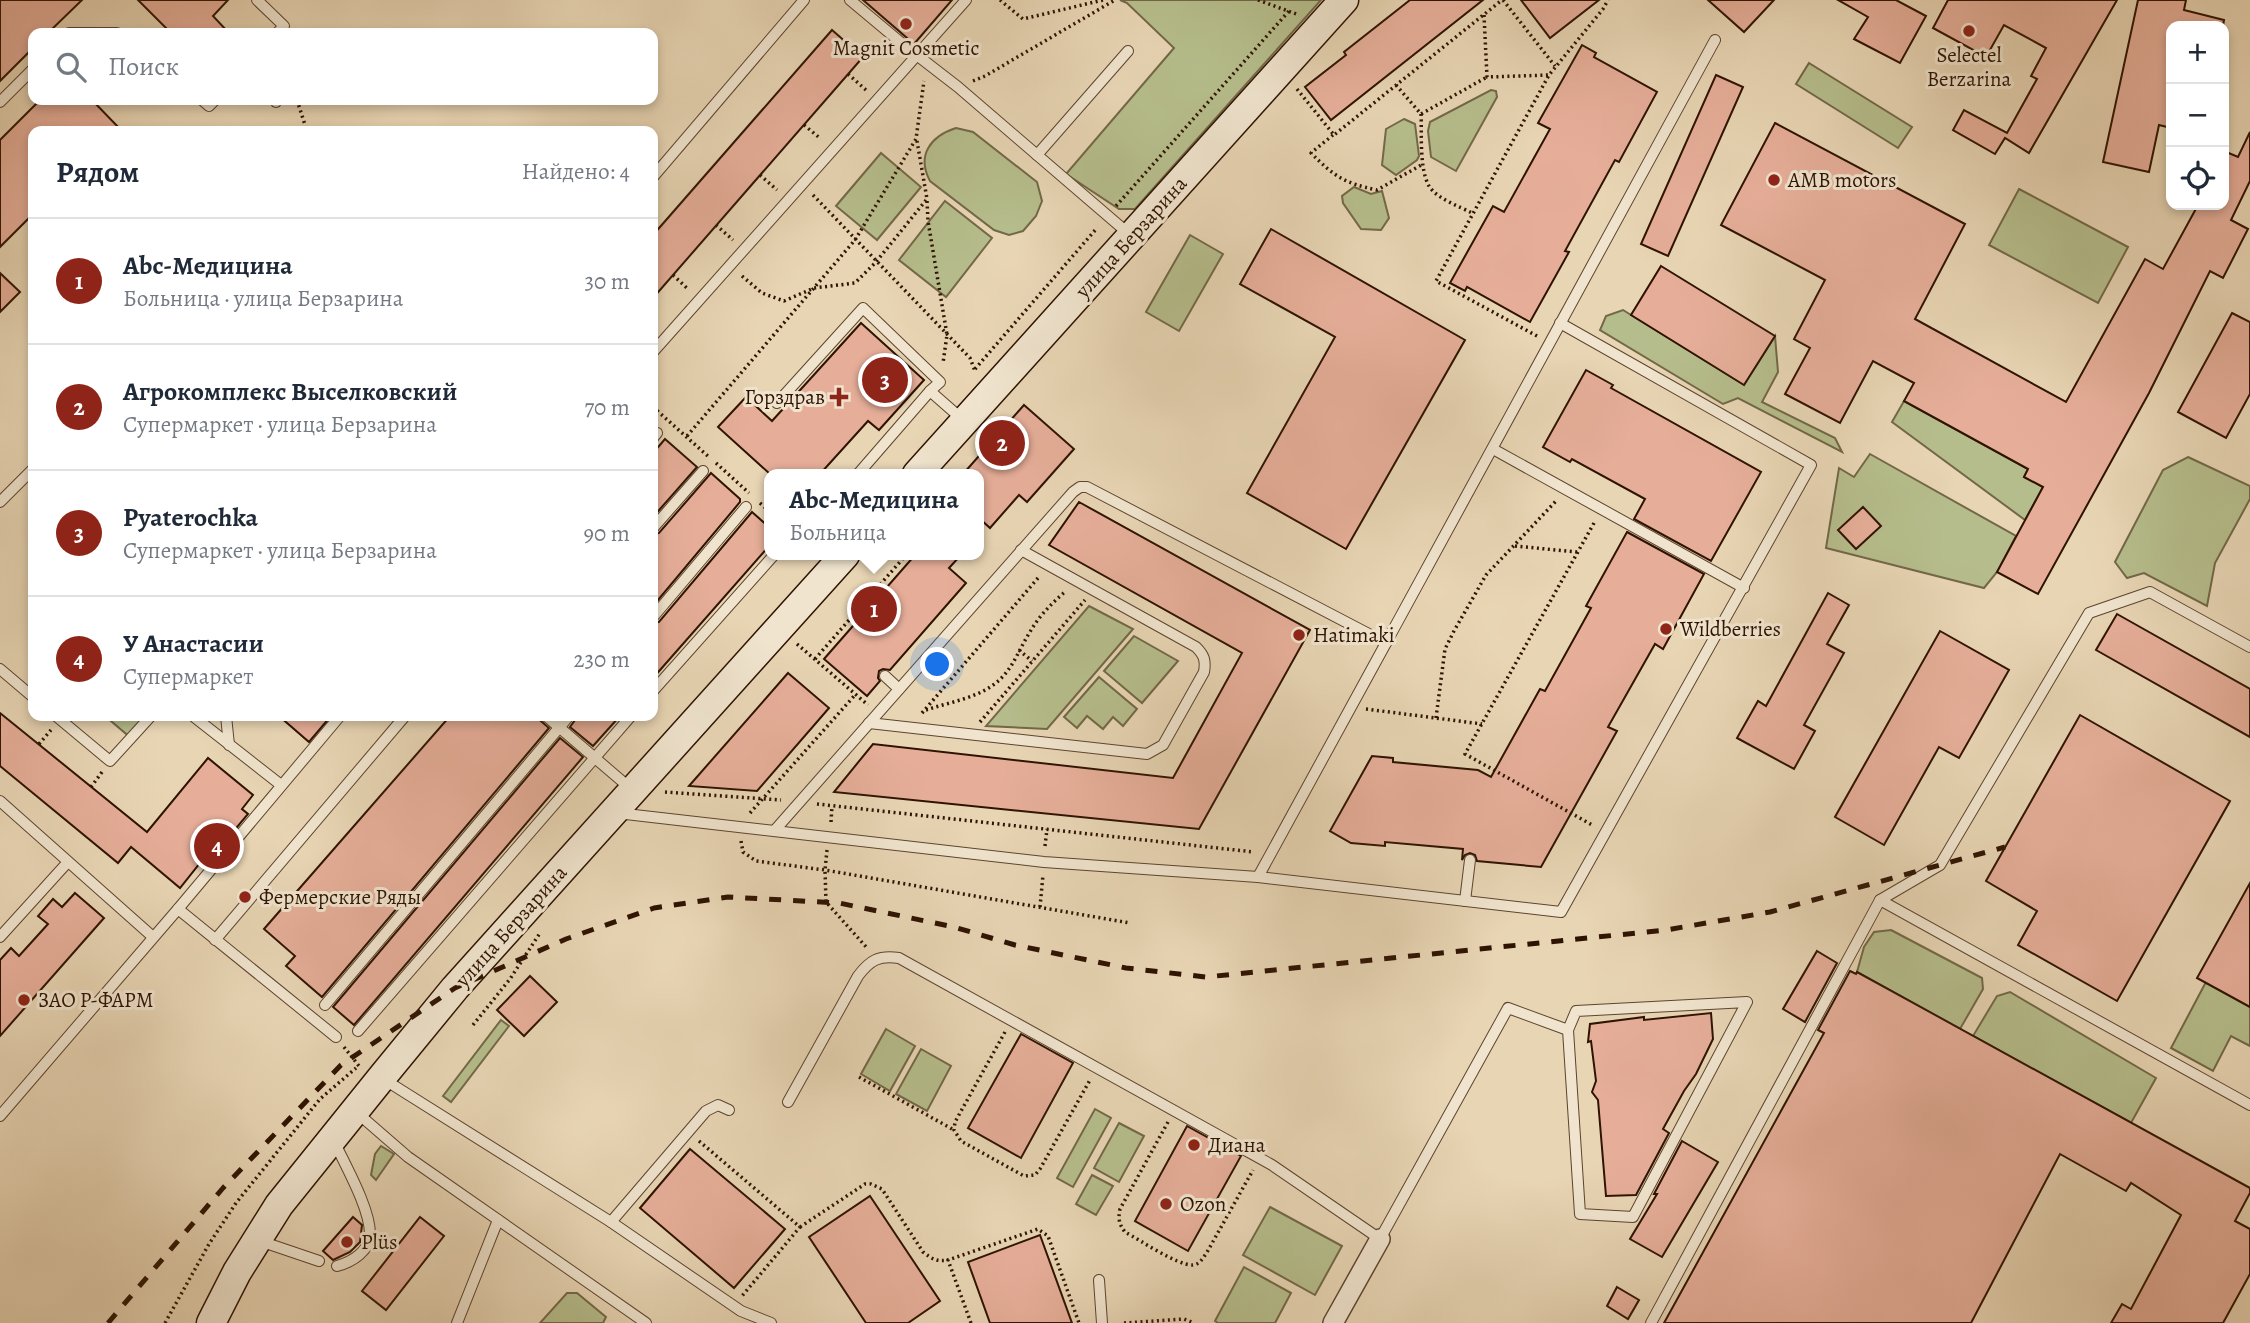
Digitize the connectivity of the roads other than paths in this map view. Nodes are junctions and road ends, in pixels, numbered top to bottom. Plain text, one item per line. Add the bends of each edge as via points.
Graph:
1 (257, 0) edge
2 (804, 0) edge
3 (850, 0) edge
4 (967, 0) edge
5 (1344, 0) edge
6 (280, 28) edge
7 (1715, 40) dead end
8 (1128, 51) dead end
9 (922, 60) junction
10 (28, 74) edge
11 (0, 102) edge
12 (1037, 155) junction
13 (658, 171) edge
14 (1132, 237) junction
15 (1560, 323) junction
16 (658, 346) edge
17 (930, 391) junction
18 (777, 403) dead end
19 (965, 422) junction
20 (1493, 449) junction
21 (862, 469) edge
22 (922, 469) edge
23 (703, 471) dead end
24 (28, 474) edge
25 (0, 502) edge
26 (746, 506) dead end
27 (658, 522) edge
28 (1021, 550) junction
29 (770, 560) edge
30 (841, 560) edge
31 (1744, 588) junction
32 (658, 611) edge
33 (1385, 643) junction
34 (2250, 647) edge
35 (0, 669) edge
36 (885, 676) dead end
37 (658, 685) edge
38 (899, 689) junction
39 (28, 693) edge
40 (62, 721) edge
41 (146, 721) edge
42 (199, 721) edge
43 (227, 721) edge
44 (336, 721) edge
45 (401, 721) edge
46 (552, 721) edge
47 (564, 721) edge
48 (627, 721) edge
49 (869, 723) junction
50 (559, 727) junction
51 (229, 745) junction
52 (594, 758) junction
53 (281, 785) junction
54 (633, 791) junction
55 (0, 801) edge
56 (613, 813) junction
57 (775, 830) junction
58 (1470, 860) dead end
59 (67, 863) junction
60 (1258, 877) junction
61 (1880, 900) junction
62 (1465, 901) junction
63 (178, 909) junction
64 (0, 937) edge
65 (153, 937) junction
66 (215, 940) junction
67 (325, 1005) dead end
68 (1568, 1030) junction
69 (358, 1031) dead end
70 (337, 1037) road end
71 (368, 1068) junction
72 (788, 1102) dead end
73 (2250, 1105) edge
74 (729, 1110) dead end
75 (355, 1111) junction
76 (0, 1116) edge
77 (333, 1137) junction
78 (498, 1220) junction
79 (611, 1223) junction
80 (1380, 1238) junction
81 (256, 1240) junction
82 (319, 1261) dead end
83 (337, 1266) dead end
84 (1099, 1280) dead end
85 (748, 1319) edge
86 (211, 1323) edge
87 (457, 1323) edge
88 (646, 1323) edge
89 (771, 1323) edge
90 (1102, 1323) edge
91 (1333, 1323) edge
92 (1651, 1323) edge

1 - 6 lane
2 - 13 lane
3 - 9 lane
4 - 9 lane
5 - 14 street, улица Берзарина
7 - 15 lane
8 - 12 lane
9 - 12 lane
9 - 16 lane
10 - 11 lane
12 - 14 lane
14 - 19 street, улица Берзарина
15 - 20 lane
15 - 31 lane via 1811,465
17 - 18 lane via 940,382 863,308
17 - 19 lane
17 - 21 lane
19 - 22 street, улица Берзарина
20 - 31 lane
20 - 33 lane
23 - 27 lane
24 - 25 lane
26 - 32 lane
28 - 33 lane via 1073,492 1087,487
28 - 38 lane
28 - 49 lane via 1203,654 1204,672 1163,745 1147,754
29 - 37 lane
30 - 54 street, улица Берзарина
31 - 62 lane via 1561,912
33 - 60 lane
34 - 61 lane via 2150,592 2089,613 1940,865
35 - 39 lane
36 - 38 lane
38 - 49 lane
40 - 41 lane via 110,761
42 - 51 lane
43 - 51 lane
44 - 53 lane
45 - 66 lane
46 - 50 lane
47 - 50 lane
48 - 52 lane
49 - 57 lane
50 - 52 lane
50 - 67 lane
51 - 53 lane
52 - 54 lane
52 - 69 lane
53 - 63 lane
54 - 56 street, улица Берзарина
55 - 59 lane
56 - 57 lane
56 - 71 street, улица Берзарина via 455,988
57 - 60 lane via 1044,862
58 - 62 lane
59 - 64 lane
59 - 65 lane
60 - 62 lane
61 - 73 lane
61 - 92 lane
63 - 65 lane
63 - 66 lane
65 - 76 lane
66 - 70 lane
68 - 68 lane via 1580,1214 1633,1217 1747,1002 1576,1011
68 - 80 lane via 1508,1008
71 - 75 street, улица Берзарина
71 - 79 lane
72 - 80 lane via 867,964 886,956 899,958 1259,1158
74 - 79 lane via 714,1105 706,1111
75 - 77 street, улица Берзарина
75 - 78 lane via 408,1157
77 - 81 street, улица Берзарина
77 - 83 lane via 363,1205 370,1235 364,1250
78 - 87 lane
78 - 88 lane
79 - 85 lane
80 - 91 street
81 - 82 lane
81 - 86 street, улица Берзарина
84 - 90 lane
85 - 89 lane

